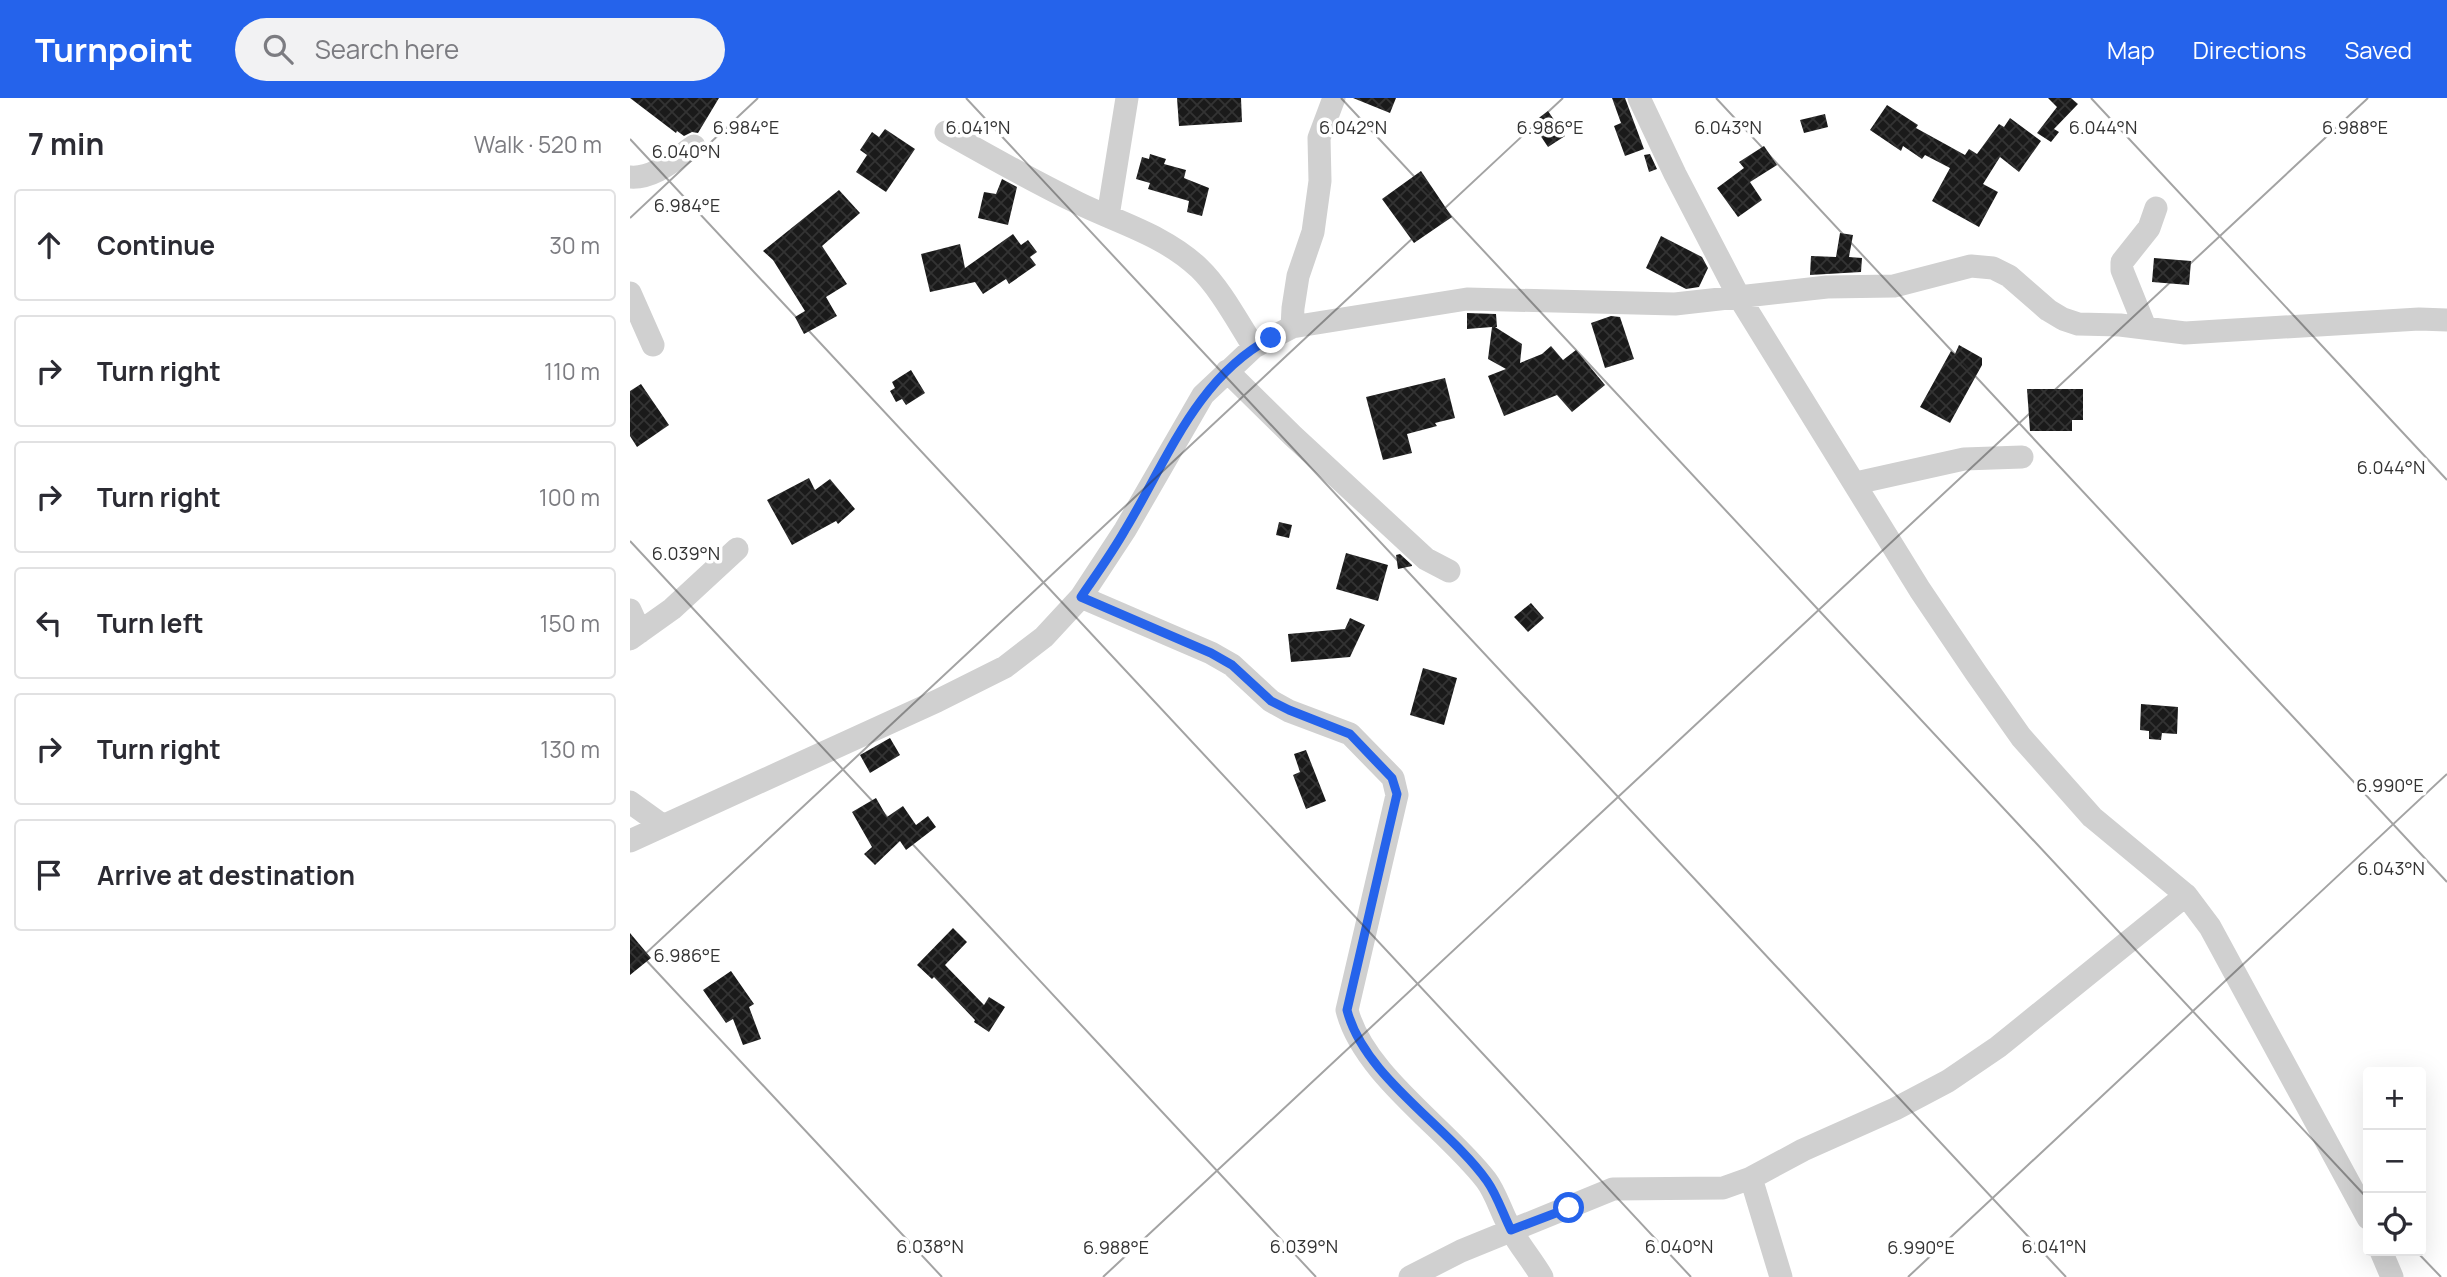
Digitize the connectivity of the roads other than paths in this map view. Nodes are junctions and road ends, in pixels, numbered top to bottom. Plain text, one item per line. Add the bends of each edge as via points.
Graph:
1 (1127, 98) edge
2 (1334, 98) edge
3 (1639, 98) edge
4 (946, 132) dead end
5 (694, 146) dead end
6 (630, 177) edge
7 (2156, 208) dead end
8 (1108, 216) junction
9 (630, 293) edge
10 (1739, 297) junction
11 (2447, 320) edge
12 (1292, 327) junction
13 (2145, 327) junction
14 (653, 345) dead end
15 (1254, 347) junction
16 (1227, 371) junction
17 (2022, 457) dead end
18 (1856, 483) junction
19 (737, 549) dead end
20 (1449, 571) dead end
21 (1081, 597) junction
22 (630, 610) edge
23 (635, 635) edge
24 (630, 802) edge
25 (662, 825) junction
26 (630, 841) edge
27 (2186, 895) junction
28 (1751, 1178) junction
29 (2363, 1209) edge
30 (1511, 1230) junction
31 (2383, 1256) edge
32 (1410, 1277) edge
33 (1542, 1277) edge
34 (1781, 1277) edge
35 (2392, 1277) edge

1 - 8 street
2 - 12 street via 1319,138 1320,181 1313,232 1298,276
3 - 10 street
4 - 8 street
5 - 6 street via 659,169
7 - 13 street via 2149,228 2122,262
8 - 15 street via 1174,248 1200,270
9 - 14 street
10 - 12 street via 1675,304 1467,299
10 - 13 street via 1827,287 1894,286 1971,266 1993,268 2009,276 2063,319 2078,324
10 - 18 street
11 - 13 street via 2185,332
12 - 15 street
15 - 16 street
16 - 20 street via 1426,559
16 - 21 street via 1203,395
17 - 18 street via 1964,459
18 - 27 street via 1920,590 2021,737 2092,817
19 - 23 street via 672,609
21 - 25 street via 1044,637 1005,667 849,743
21 - 30 street via 1232,665 1271,701 1350,734 1392,778 1397,794 1347,1010 1351,1027 1393,1082 1488,1182
22 - 23 street
24 - 25 street
25 - 26 street
27 - 28 street via 1998,1047 1948,1081
27 - 29 street via 2210,927
28 - 30 street via 1723,1188 1613,1189
28 - 34 street
30 - 32 street
30 - 33 street
31 - 35 street

